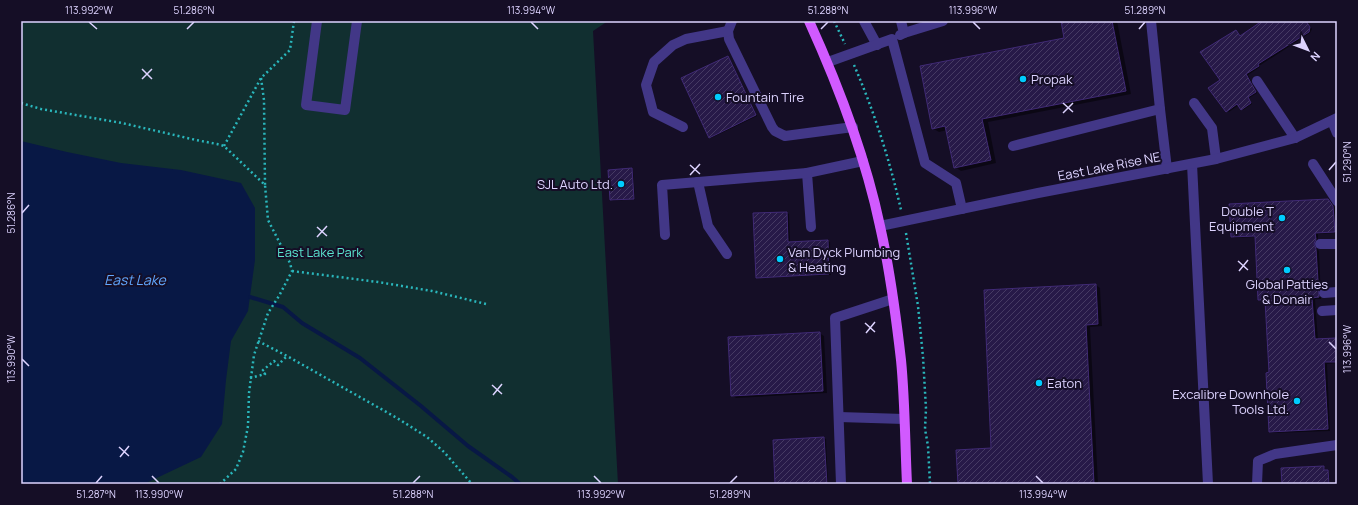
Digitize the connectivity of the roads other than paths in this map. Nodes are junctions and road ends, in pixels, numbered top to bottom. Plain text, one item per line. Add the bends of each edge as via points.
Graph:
1 (317, 21) edge
2 (357, 21) edge
3 (732, 21) edge
4 (809, 21) edge
5 (864, 21) edge
6 (901, 21) edge
7 (943, 21) edge
8 (1151, 21) edge
9 (728, 31) junction
10 (904, 34) junction
11 (892, 39) junction
12 (877, 45) junction
13 (828, 62) junction
14 (1257, 81) dead end
15 (1194, 103) dead end
16 (1160, 109) junction
17 (1334, 120) edge
18 (683, 127) dead end
19 (853, 128) junction
20 (1337, 133) edge
21 (1295, 138) junction
22 (1013, 146) dead end
23 (1216, 159) junction
24 (863, 161) junction
25 (1192, 164) junction
26 (1313, 164) dead end
27 (1167, 169) junction
28 (807, 174) junction
29 (698, 182) junction
30 (1337, 201) edge
31 (962, 209) junction
32 (880, 226) junction
33 (811, 227) dead end
34 (665, 235) dead end
35 (1320, 244) dead end
36 (1337, 244) edge
37 (727, 254) dead end
38 (1337, 292) edge
39 (1324, 293) dead end
40 (893, 299) junction
41 (1322, 310) dead end
42 (1337, 310) edge
43 (839, 417) junction
44 (904, 420) junction
45 (1337, 445) edge
46 (842, 484) edge
47 (907, 484) edge
48 (1208, 484) edge
49 (1257, 484) edge

1 - 2 street via 306,105 345,110
3 - 9 street
4 - 13 main road
5 - 12 street
6 - 10 street
7 - 10 street
8 - 16 street
9 - 18 street via 686,39 673,45 654,62 646,85 653,112
9 - 19 street via 775,131 785,136
10 - 11 street
11 - 12 street
11 - 31 street via 925,163 956,183
12 - 13 street
13 - 19 main road
14 - 21 street
15 - 23 street via 1212,128
16 - 22 street
16 - 27 street
17 - 20 street
17 - 21 street, East Lake Rise NE
19 - 24 main road
21 - 23 street, East Lake Rise NE
23 - 25 street, East Lake Rise NE
24 - 28 street
24 - 32 main road
25 - 27 street, East Lake Rise NE
25 - 48 street
26 - 30 street
27 - 31 street, East Lake Rise NE
28 - 29 street
28 - 33 street
29 - 34 street via 662,185
29 - 37 street via 708,226
31 - 32 street, East Lake Rise NE
32 - 40 main road
35 - 36 street
38 - 39 street
40 - 43 street via 835,318
40 - 44 main road via 901,361
41 - 42 street
43 - 44 street
43 - 46 street
44 - 47 main road
45 - 49 street via 1274,454 1258,461

